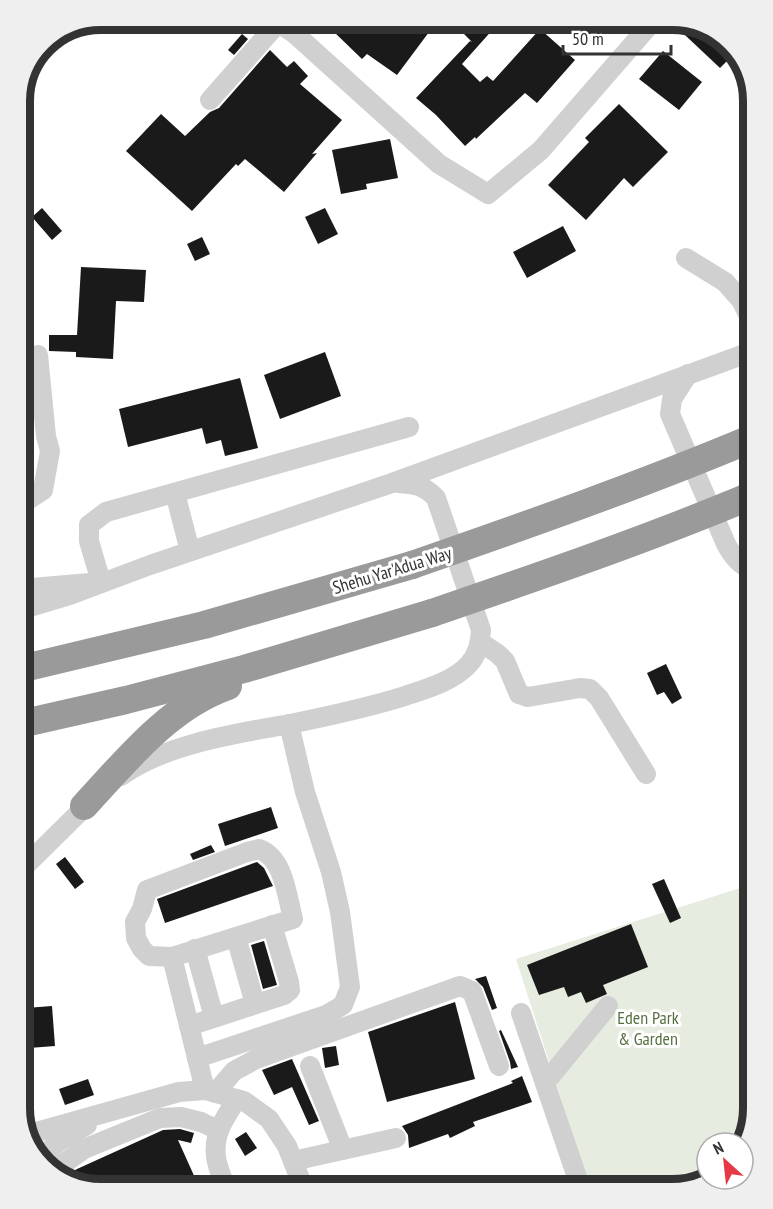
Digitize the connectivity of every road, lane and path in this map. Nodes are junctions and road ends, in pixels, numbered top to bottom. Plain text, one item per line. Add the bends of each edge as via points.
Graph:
1 (268, 30) edge
2 (289, 30) edge
3 (299, 30) edge
4 (645, 30) edge
5 (295, 34) junction
6 (210, 100) dead end
7 (686, 258) dead end
8 (743, 307) edge
9 (38, 355) dead end
10 (743, 355) edge
11 (688, 374) junction
12 (409, 427) dead end
13 (743, 442) edge
14 (392, 483) junction
15 (175, 493) junction
16 (30, 498) edge
17 (743, 499) edge
18 (190, 551) junction
19 (743, 566) edge
20 (101, 582) junction
21 (30, 588) edge
22 (30, 607) edge
23 (350, 637) junction
24 (480, 642) junction
25 (30, 667) edge
26 (30, 722) edge
27 (289, 724) junction
28 (646, 774) dead end
29 (84, 806) junction
30 (30, 862) edge
31 (272, 925) junction
32 (236, 937) junction
33 (195, 950) junction
34 (172, 957) junction
35 (255, 1004) junction
36 (608, 1006) dead end
37 (521, 1013) dead end
38 (214, 1017) junction
39 (189, 1026) junction
40 (197, 1058) junction
41 (310, 1066) dead end
42 (499, 1066) dead end
43 (545, 1083) junction
44 (210, 1092) junction
45 (237, 1099) junction
46 (111, 1112) junction
47 (218, 1130) junction
48 (35, 1133) edge
49 (396, 1138) dead end
50 (343, 1150) junction
51 (46, 1153) edge
52 (293, 1161) junction
53 (61, 1167) edge
54 (223, 1179) edge
55 (300, 1179) edge
56 (577, 1179) edge

1 - 6 street
2 - 5 street
3 - 5 street
4 - 5 street via 541,150 488,194 439,164
7 - 8 street via 725,282
9 - 16 street via 50,451 43,490
10 - 11 street
11 - 14 street
11 - 19 street via 672,399 670,414 726,544
12 - 15 street
13 - 25 highway, Shehu Yar'Adua Way, bridge via 562,513 412,564 204,626
14 - 18 street
14 - 24 street via 420,485 436,498 477,614
15 - 18 street
15 - 20 street via 106,512 89,525 89,541
17 - 23 highway, bridge via 576,563
18 - 20 street
20 - 21 street
20 - 22 street
23 - 26 highway via 244,669
23 - 29 highway via 194,702 148,738
24 - 27 street via 469,665 441,683 381,704
24 - 28 street via 505,661 519,694 528,697 590,689
27 - 29 street via 221,737 156,757 128,771
27 - 40 street via 305,792 331,872 350,987 343,1005 326,1015
29 - 30 street
31 - 32 street
31 - 34 street via 293,919 280,872 266,852 247,852 147,890 135,922 136,938 149,956
31 - 35 street via 290,990
32 - 33 street
32 - 35 street
33 - 34 street
33 - 38 street
34 - 39 street
35 - 38 street
36 - 43 street
37 - 43 street
38 - 39 street
39 - 40 street
40 - 44 street
41 - 50 street
42 - 44 street via 472,991 460,986 256,1059 234,1071
43 - 56 street
44 - 45 street
44 - 46 street via 179,1092
45 - 47 street
45 - 52 street via 269,1119 288,1146
46 - 48 street
46 - 51 street
47 - 53 street via 181,1117 160,1118 78,1153
47 - 54 street via 216,1158
49 - 50 street
50 - 52 street
52 - 55 street

